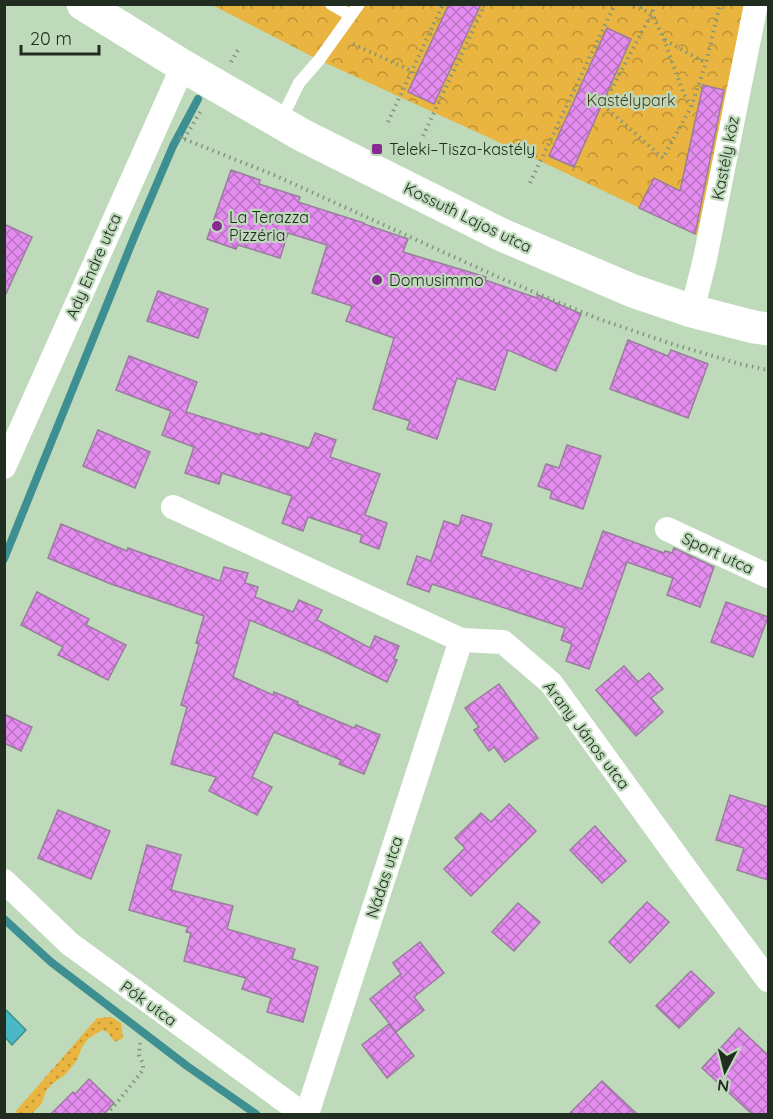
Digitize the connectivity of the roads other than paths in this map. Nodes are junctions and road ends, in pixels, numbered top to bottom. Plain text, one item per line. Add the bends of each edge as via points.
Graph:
1 (83, 4) edge
2 (331, 4) edge
3 (359, 4) edge
4 (756, 4) edge
5 (350, 15) junction
6 (183, 66) junction
7 (280, 123) junction
8 (692, 311) junction
9 (768, 329) edge
10 (4, 467) edge
11 (173, 507) dead end
12 (667, 529) dead end
13 (768, 576) edge
14 (461, 640) junction
15 (4, 880) edge
16 (768, 980) edge
17 (305, 1114) edge

1 - 6 street, Kossuth Lajos utca
2 - 5 lane
3 - 5 lane
4 - 8 street, Kastély köz
5 - 7 lane via 299,83
6 - 7 street, Kossuth Lajos utca
6 - 10 street, Ady Endre utca
7 - 8 street, Kossuth Lajos utca via 502,235 633,291
8 - 9 street, Kossuth Lajos utca
11 - 14 street, Arany János utca
12 - 13 street, Sport utca
14 - 16 street, Arany János utca via 503,642 551,683
14 - 17 street, Nádas utca
15 - 17 street, Pók utca via 70,944

